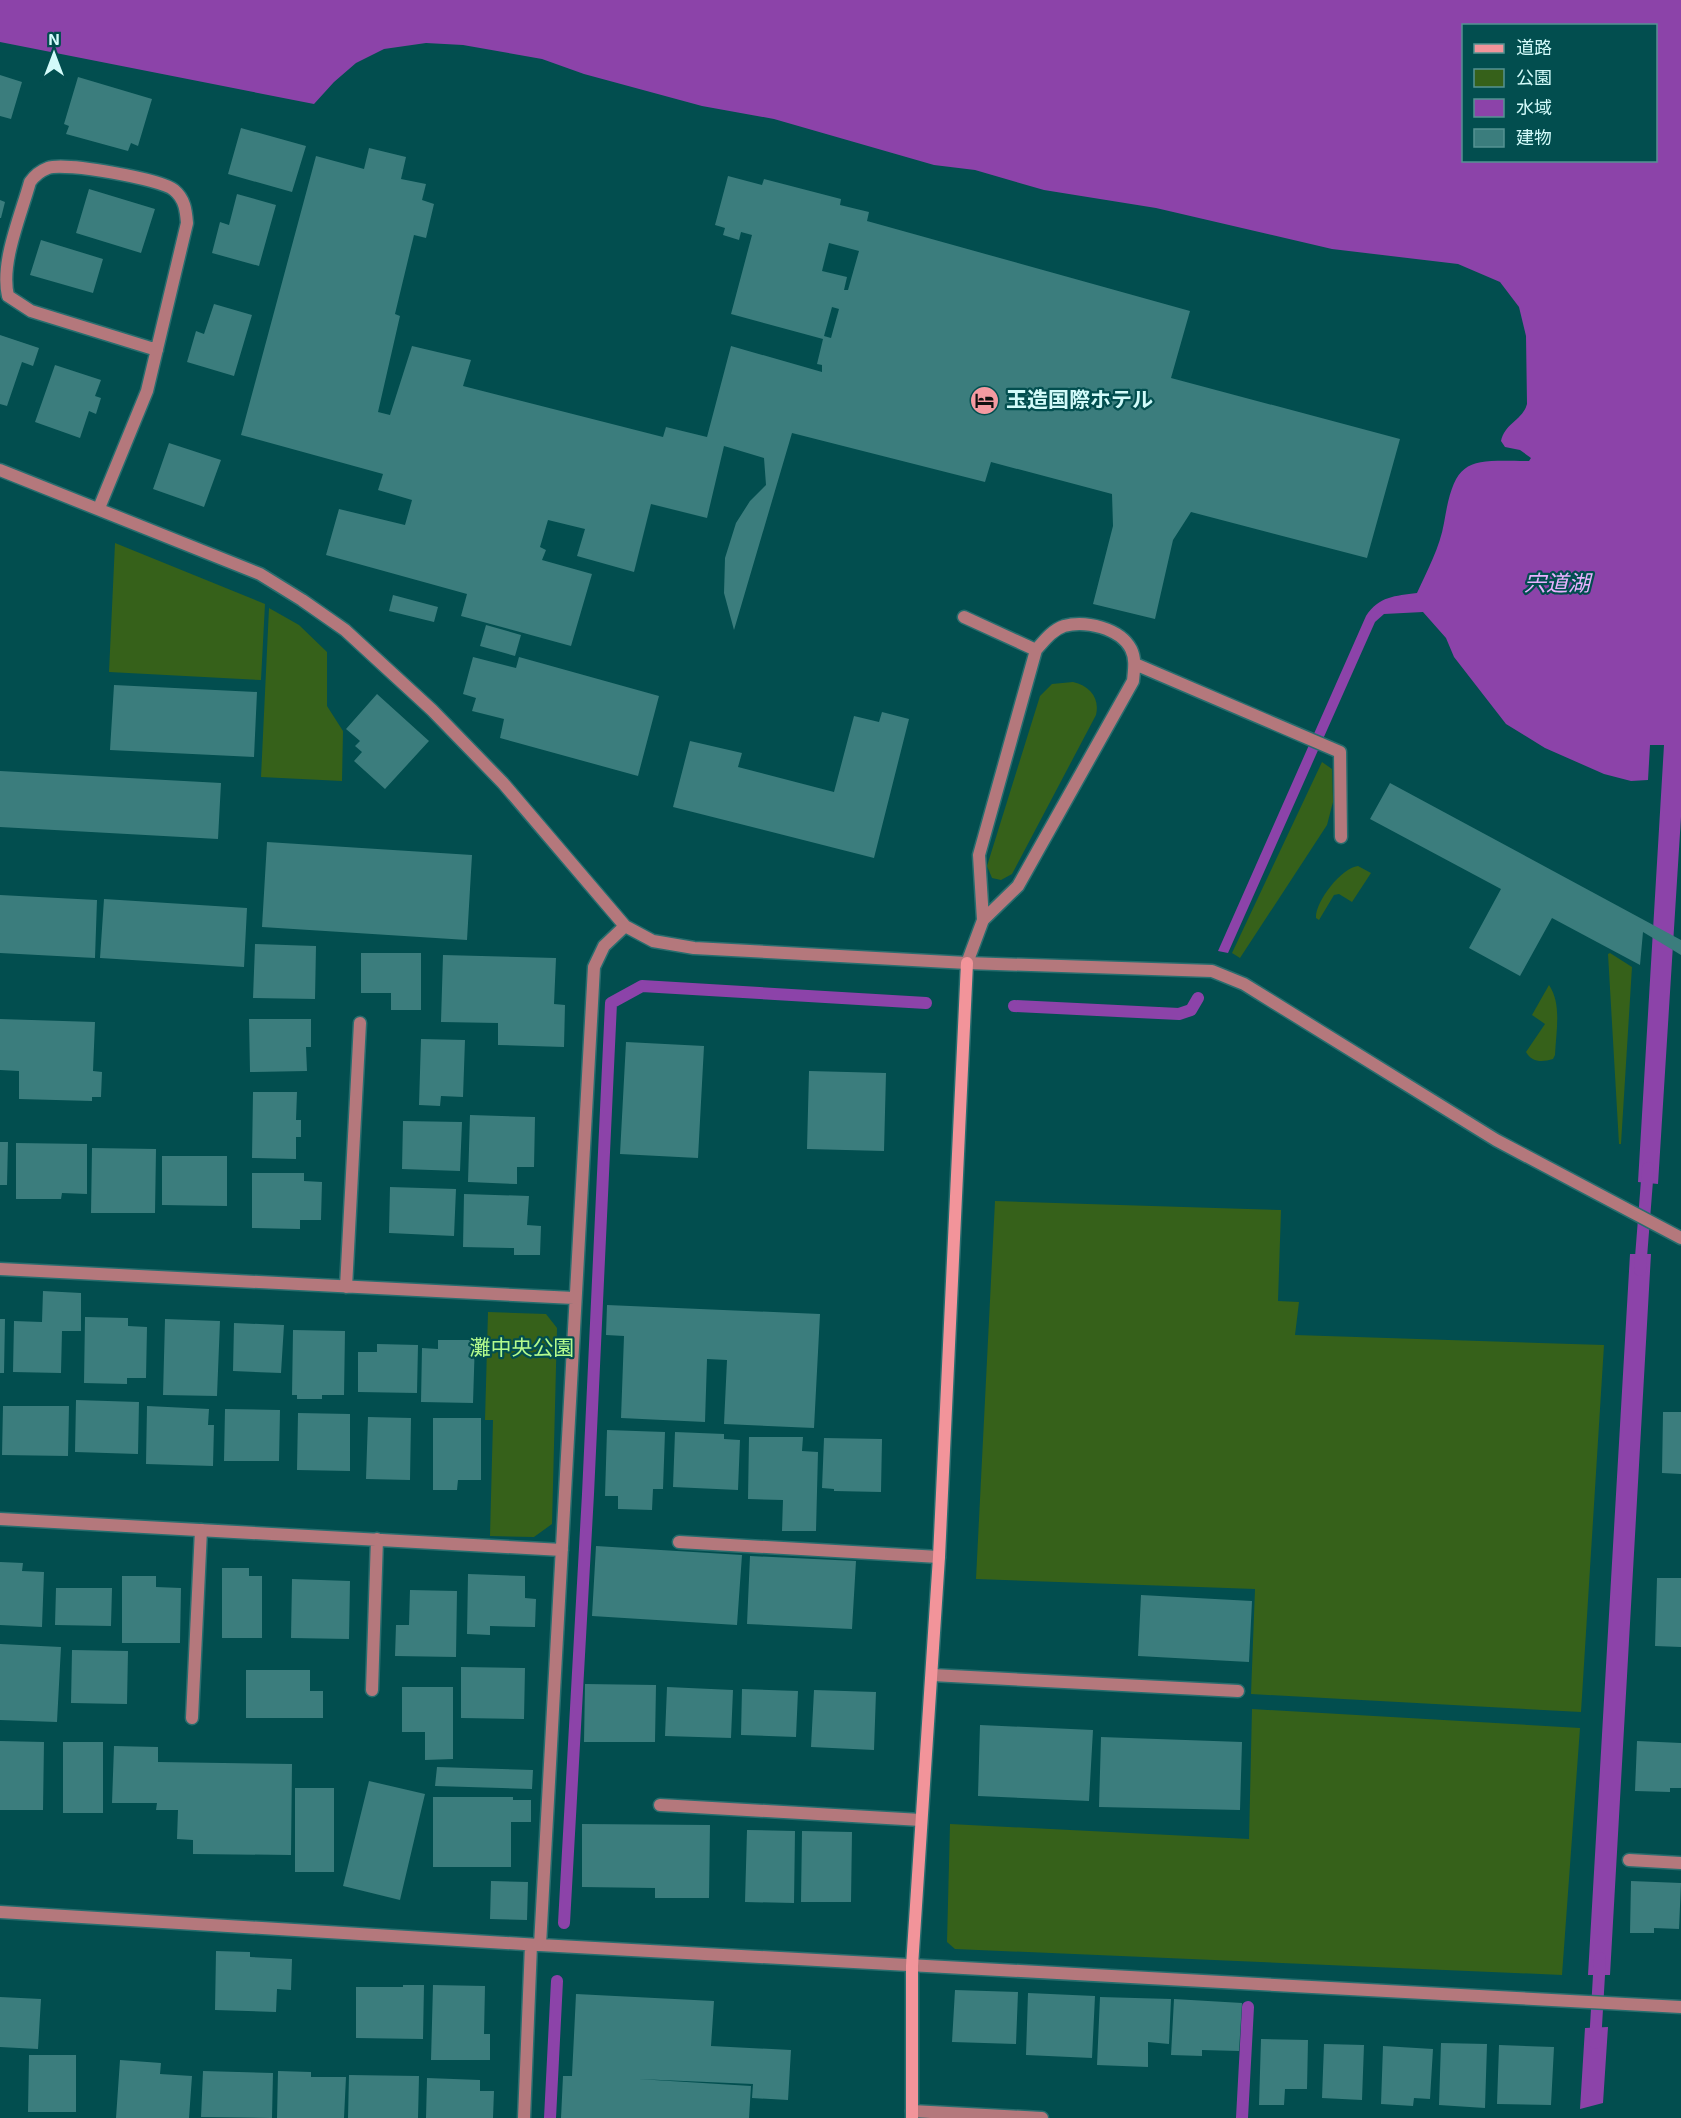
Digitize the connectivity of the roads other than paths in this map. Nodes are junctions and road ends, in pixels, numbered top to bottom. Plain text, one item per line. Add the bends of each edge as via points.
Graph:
1 (157, 350) junction
2 (0, 470) edge
3 (99, 508) junction
4 (964, 617) dead end
5 (1036, 650) junction
6 (1135, 664) junction
7 (1341, 837) dead end
8 (983, 920) junction
9 (625, 926) junction
10 (967, 963) junction
11 (360, 1023) dead end
12 (1681, 1238) edge
13 (0, 1269) edge
14 (346, 1287) junction
15 (574, 1298) junction
16 (0, 1519) edge
17 (201, 1530) junction
18 (377, 1539) junction
19 (679, 1542) dead end
20 (562, 1550) junction
21 (939, 1557) junction
22 (932, 1675) junction
23 (372, 1690) dead end
24 (1238, 1691) dead end
25 (192, 1718) dead end
26 (660, 1806) dead end
27 (921, 1820) junction
28 (1629, 1860) dead end
29 (1681, 1863) edge
30 (0, 1912) edge
31 (536, 1945) junction
32 (912, 1966) junction
33 (1681, 2007) edge
34 (912, 2115) edge
35 (524, 2118) edge
36 (1042, 2118) edge

1 - 1 street via 187,224 181,198 173,188 158,183 79,167 50,167 36,174 30,182 6,266 8,296 31,311
1 - 3 street via 147,391
2 - 3 street
3 - 9 street via 260,574 345,630 432,710 503,783
4 - 5 street
5 - 6 street via 1050,634 1079,624 1121,638 1131,648
5 - 8 street via 979,855
6 - 7 street via 1340,752
6 - 8 street via 1133,681 1018,886
8 - 10 street
9 - 10 street via 653,941 694,948
9 - 15 street via 604,946 594,967
10 - 12 street via 1197,969 1227,975 1496,1140
10 - 21 street
11 - 14 street
13 - 14 street
14 - 15 street
15 - 20 street
16 - 17 street
17 - 18 street
17 - 25 street
18 - 20 street
18 - 23 street
19 - 21 street
20 - 31 street
21 - 22 street
22 - 24 street
22 - 27 street
26 - 27 street
27 - 32 street
28 - 29 street
30 - 31 street
31 - 32 street
31 - 35 street
32 - 33 street
32 - 34 street
34 - 36 street

